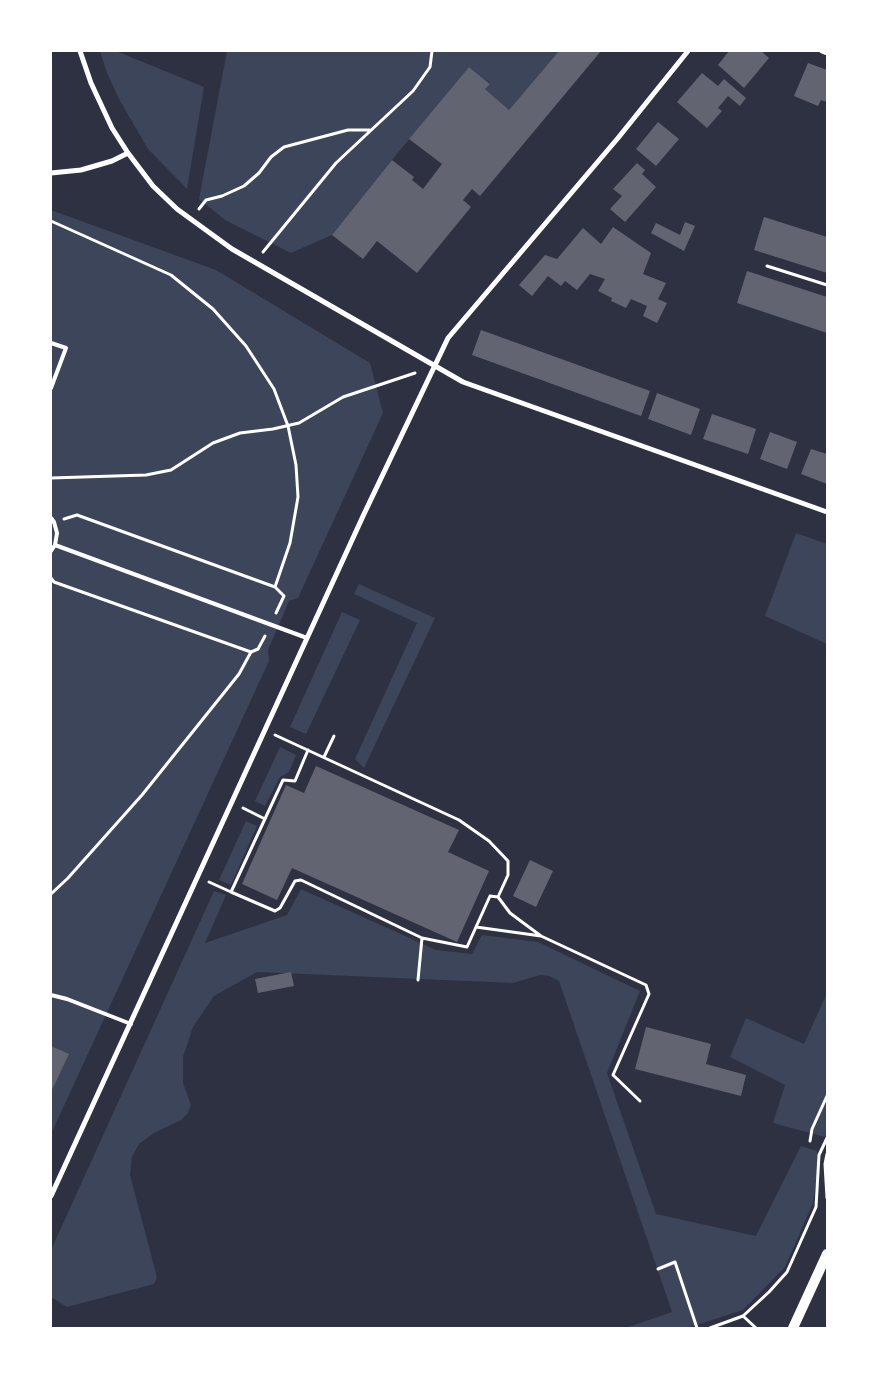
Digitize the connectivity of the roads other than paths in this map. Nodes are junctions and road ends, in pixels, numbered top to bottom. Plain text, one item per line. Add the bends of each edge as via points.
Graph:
1 (80, 51) edge
2 (688, 51) edge
3 (822, 51) edge
4 (827, 53) edge
5 (128, 153) junction
6 (51, 173) edge
7 (51, 343) edge
8 (435, 366) junction
9 (51, 388) edge
10 (827, 512) edge
11 (51, 518) edge
12 (55, 544) junction
13 (51, 551) edge
14 (306, 638) junction
15 (51, 995) edge
16 (131, 1024) junction
17 (51, 1196) edge
18 (827, 1254) edge
19 (793, 1328) edge

1 - 5 street via 112,128
2 - 8 street via 448,338
3 - 4 street
5 - 6 street via 81,170
5 - 8 street via 153,186 177,208 232,248
7 - 9 lane via 66,348
8 - 10 street via 463,382
8 - 14 street
11 - 12 lane via 57,533
12 - 13 lane
12 - 14 lane
14 - 16 street
15 - 16 lane
16 - 17 street
18 - 19 main road

